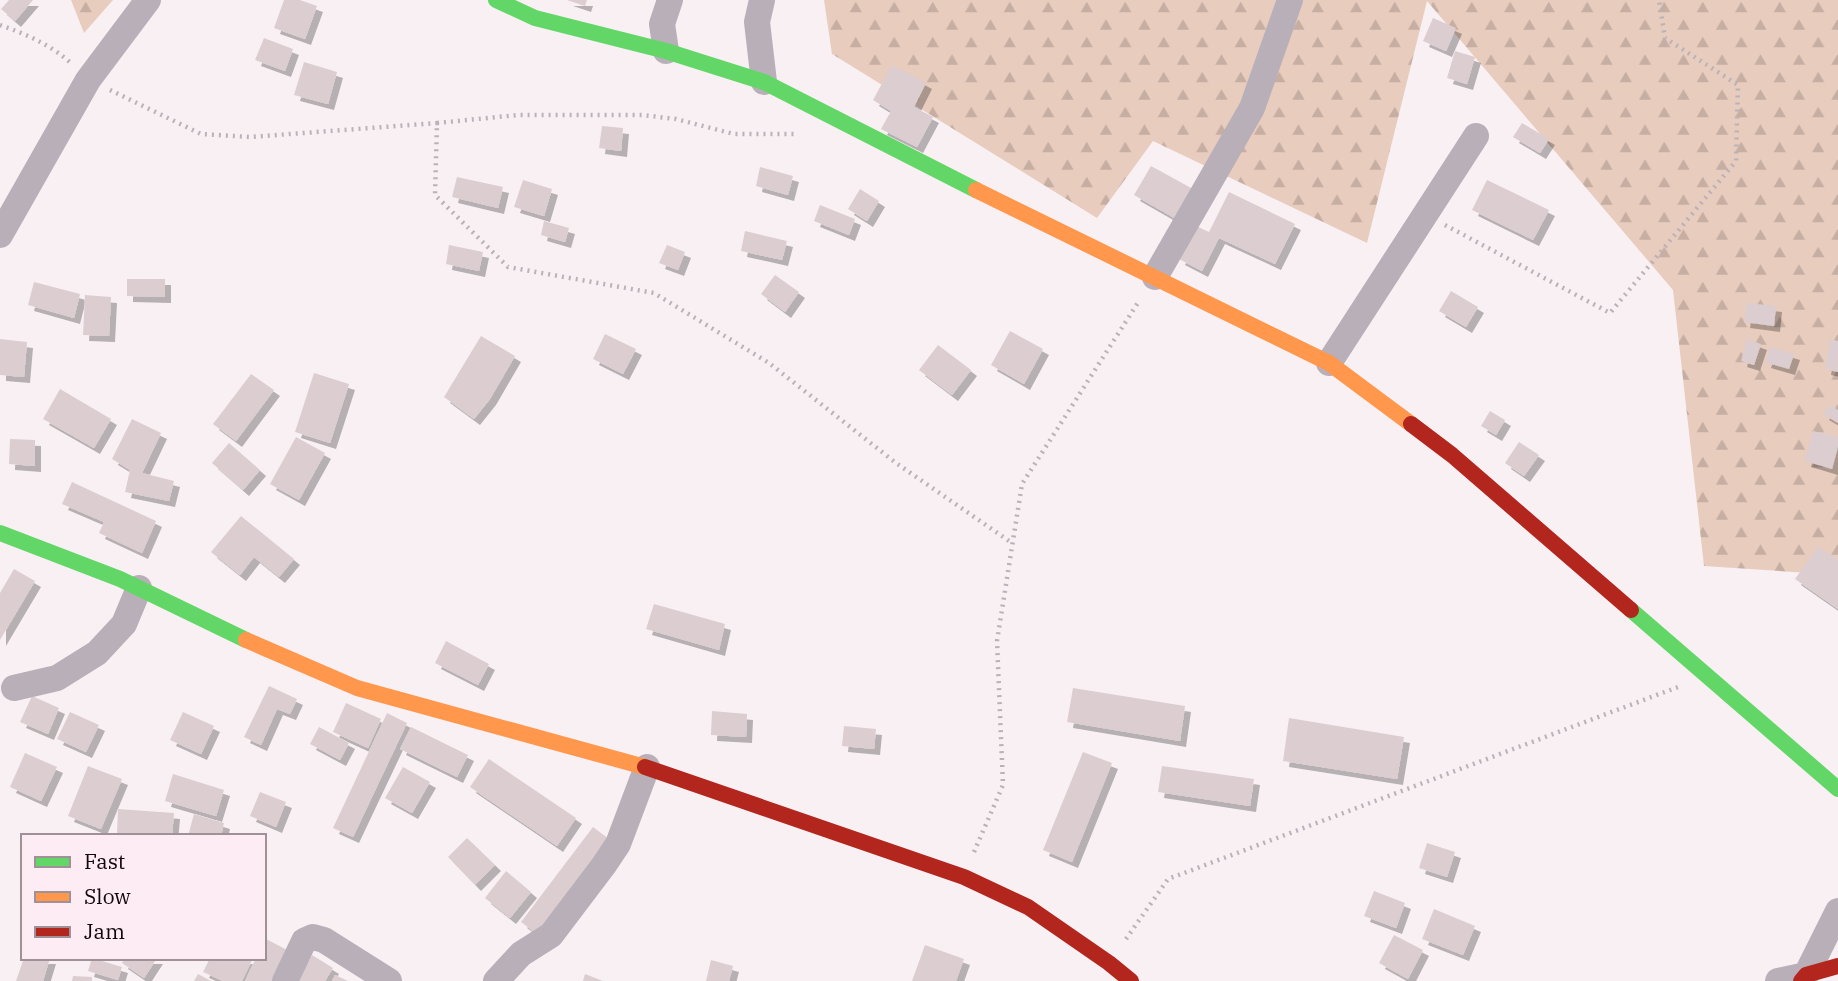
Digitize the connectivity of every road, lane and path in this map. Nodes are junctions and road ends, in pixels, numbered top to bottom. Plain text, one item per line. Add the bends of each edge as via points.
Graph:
1 (148, 0) edge
2 (496, 0) edge
3 (670, 0) edge
4 (762, 0) edge
5 (1290, 0) edge
6 (1659, 0) edge
7 (0, 25) edge
8 (666, 51) junction
9 (88, 80) junction
10 (764, 82) junction
11 (437, 122) junction
12 (799, 134) dead end
13 (1476, 136) dead end
14 (1425, 215) junction
15 (0, 235) edge
16 (1155, 277) junction
17 (1329, 363) junction
18 (0, 533) edge
19 (1012, 543) junction
20 (139, 588) junction
21 (1709, 676) junction
22 (14, 688) dead end
23 (647, 767) junction
24 (1838, 789) edge
25 (964, 877) junction
26 (1838, 911) edge
27 (1109, 963) junction
28 (1838, 966) edge
29 (1804, 978) edge
30 (285, 981) edge
31 (389, 981) edge
32 (496, 981) edge
33 (1131, 981) edge
34 (1778, 981) edge

1 - 9 street
2 - 8 street via 534,18
3 - 8 street via 662,24
4 - 10 street via 757,22
5 - 16 street via 1252,108
6 - 14 path via 1665,38 1738,85 1736,161 1610,313
7 - 9 path via 61,54
8 - 10 street
9 - 11 path via 201,134 250,137
9 - 15 street
10 - 16 street
11 - 12 path via 518,114 642,115 734,134
11 - 19 path via 435,195 508,267 654,293 769,363 896,463
13 - 14 street
14 - 17 street
16 - 17 street
16 - 19 path via 1021,484
17 - 21 street via 1452,455
18 - 20 street
19 - 25 path via 997,641 1003,785
20 - 22 street via 124,624 97,653 57,678
20 - 23 street via 357,688
21 - 24 street
21 - 27 path via 1168,879
23 - 25 street
23 - 32 street via 618,844 604,865 551,935 521,954
25 - 27 street via 1028,907
26 - 29 street
27 - 33 street
28 - 29 street
29 - 34 street
30 - 31 street via 304,941 313,937

